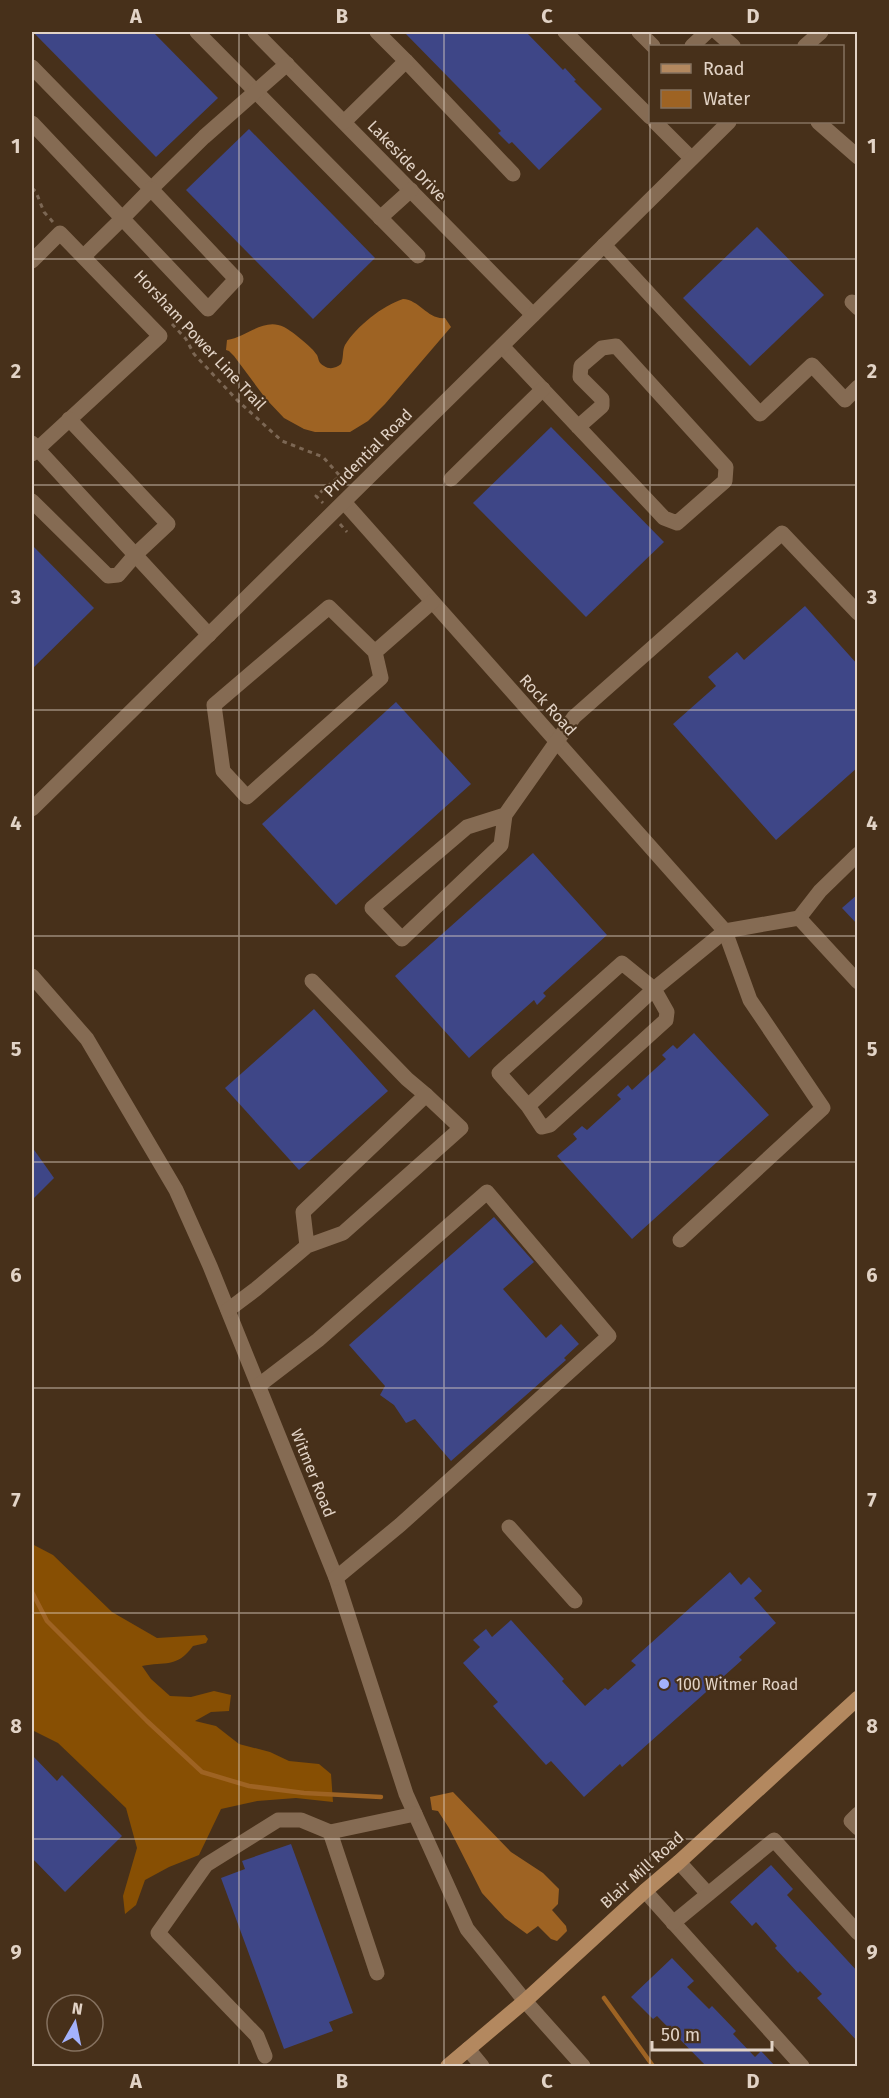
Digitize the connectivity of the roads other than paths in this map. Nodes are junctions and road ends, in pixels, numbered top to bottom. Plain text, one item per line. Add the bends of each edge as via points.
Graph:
1 (197, 32) edge
2 (255, 32) edge
3 (377, 32) edge
4 (565, 32) edge
5 (639, 32) edge
6 (707, 32) edge
7 (717, 32) edge
8 (821, 32) edge
9 (652, 45) edge
10 (693, 45) edge
11 (732, 45) edge
12 (806, 45) edge
13 (406, 61) junction
14 (286, 64) junction
15 (32, 67) edge
16 (256, 91) junction
17 (649, 115) edge
18 (32, 123) edge
19 (344, 123) junction
20 (656, 123) edge
21 (728, 123) edge
22 (819, 123) edge
23 (858, 157) edge
24 (692, 158) junction
25 (513, 174) dead end
26 (151, 189) junction
27 (411, 190) junction
28 (122, 218) junction
29 (380, 218) junction
30 (604, 244) junction
31 (84, 256) junction
32 (418, 256) dead end
33 (32, 261) edge
34 (533, 315) junction
35 (502, 346) junction
36 (858, 387) edge
37 (543, 389) junction
38 (69, 419) junction
39 (578, 427) junction
40 (33, 449) edge
41 (451, 479) dead end
42 (32, 501) edge
43 (344, 502) junction
44 (136, 554) junction
45 (432, 602) junction
46 (858, 613) edge
47 (209, 635) junction
48 (375, 652) junction
49 (558, 743) junction
50 (32, 809) edge
51 (505, 815) junction
52 (858, 854) edge
53 (799, 918) junction
54 (725, 931) junction
55 (32, 976) edge
56 (312, 981) dead end
57 (858, 982) edge
58 (654, 989) junction
59 (426, 1095) junction
60 (528, 1106) junction
61 (680, 1240) dead end
62 (308, 1246) junction
63 (228, 1310) junction
64 (258, 1386) junction
65 (509, 1527) dead end
66 (336, 1578) junction
67 (575, 1601) dead end
68 (858, 1698) edge
69 (415, 1814) junction
70 (858, 1814) edge
71 (858, 1828) edge
72 (330, 1832) junction
73 (679, 1862) junction
74 (645, 1890) junction
75 (708, 1894) junction
76 (673, 1923) junction
77 (858, 1933) edge
78 (377, 1972) dead end
79 (525, 2001) junction
80 (468, 2049) junction
81 (265, 2056) dead end
82 (448, 2067) edge
83 (482, 2067) edge
84 (583, 2067) edge
85 (802, 2067) edge

1 - 16 street
2 - 14 street, Lakeside Drive
3 - 13 street
4 - 17 street
5 - 9 street
6 - 10 street
7 - 11 street
8 - 12 street
13 - 19 street
13 - 25 street
14 - 16 street
14 - 19 street, Lakeside Drive
15 - 26 street
16 - 26 street
16 - 29 street
18 - 28 street
19 - 27 street, Lakeside Drive
20 - 24 street
21 - 24 street, Prudential Road
22 - 23 street
24 - 30 street, Prudential Road
26 - 28 street
26 - 28 street via 236,279 208,309
27 - 29 street
27 - 34 street, Lakeside Drive
28 - 31 street
29 - 32 street
30 - 34 street, Prudential Road
30 - 36 street via 760,414 812,365 845,400
31 - 33 street via 60,233
31 - 38 street via 160,336
34 - 35 street, Prudential Road
35 - 37 street
35 - 43 street, Prudential Road
37 - 39 street
37 - 41 street
38 - 40 street
38 - 44 street via 168,524
39 - 39 street via 664,518 677,523 725,481 726,467 616,346 602,348 581,366 580,377 602,399 602,406
40 - 44 street
42 - 44 street via 108,576 118,575
43 - 45 street, Rock Road
43 - 47 street, Prudential Road
44 - 47 street
45 - 48 street
45 - 49 street, Rock Road
46 - 49 street via 782,533 574,717
47 - 50 street, Prudential Road
48 - 48 street via 329,607 214,705 223,771 246,797 381,678
49 - 51 street
49 - 54 street, Rock Road
51 - 51 street via 467,827 372,908 402,939 501,845
52 - 53 street
53 - 54 street
53 - 57 street
54 - 58 street
54 - 61 street via 750,1000 823,1108
55 - 63 street, Witmer Road via 87,1039 176,1190
56 - 59 street
58 - 60 street
58 - 60 street via 667,1012 666,1020 550,1125 542,1127
58 - 60 street via 622,963 499,1073
59 - 62 street via 303,1212
59 - 62 street via 461,1128 343,1233
62 - 63 street
63 - 64 street, Witmer Road
64 - 66 street, Witmer Road
64 - 66 street via 318,1340 487,1192 609,1336
65 - 67 street
66 - 69 street, Witmer Road
68 - 73 main road, Blair Mill Road
69 - 72 street
69 - 79 street, Witmer Road via 467,1929
70 - 71 street via 851,1821
72 - 78 street
72 - 81 street via 301,1820 278,1820 206,1865 158,1933 257,2036
73 - 74 main road, Blair Mill Road
73 - 75 street
74 - 76 street
74 - 79 main road, Blair Mill Road
75 - 76 street
75 - 77 street via 774,1840
76 - 85 street
79 - 80 main road, Blair Mill Road
79 - 84 street, Witmer Road
80 - 82 main road, Blair Mill Road
80 - 83 street

